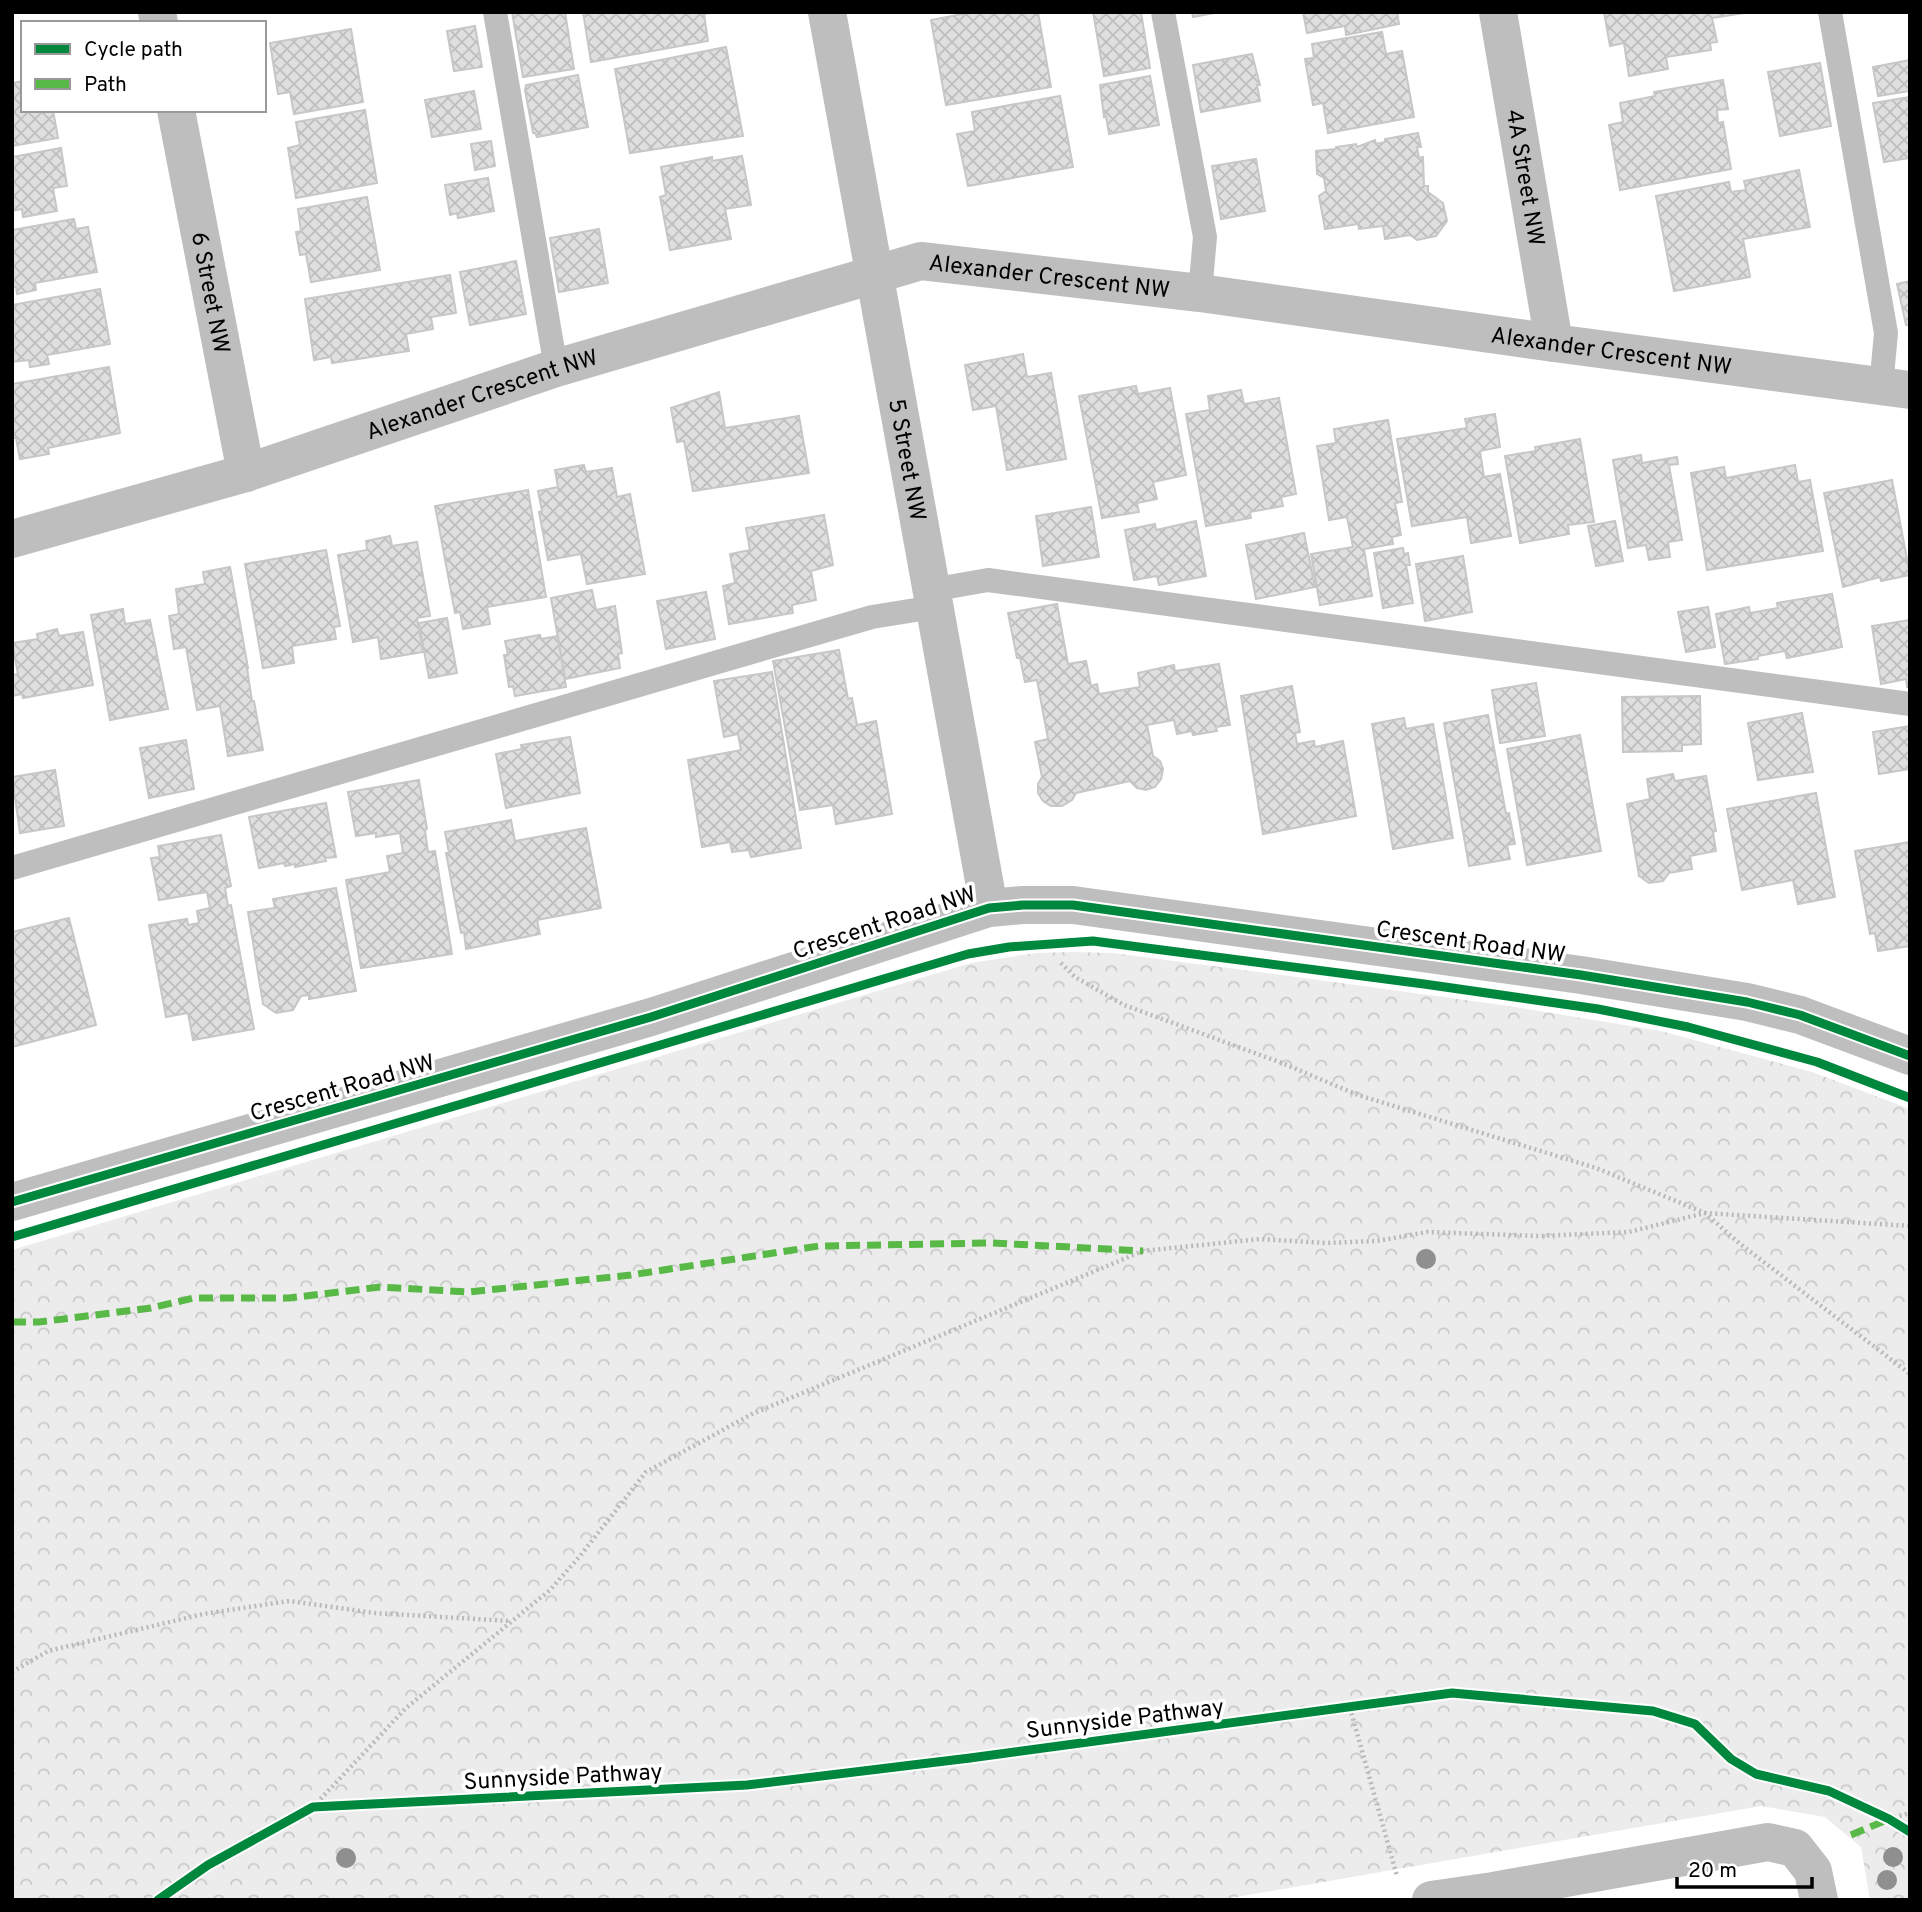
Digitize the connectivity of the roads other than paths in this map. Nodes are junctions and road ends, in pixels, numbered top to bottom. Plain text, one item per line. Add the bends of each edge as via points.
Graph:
1 (495, 12) edge
2 (827, 12) edge
3 (1163, 12) edge
4 (1497, 12) edge
5 (1829, 12) edge
6 (176, 112) edge
7 (874, 275) junction
8 (1200, 293) junction
9 (1554, 343) junction
10 (556, 368) junction
11 (1895, 389) edge
12 (246, 473) junction
13 (12, 539) edge
14 (933, 598) junction
15 (1910, 704) edge
16 (12, 868) edge
17 (989, 908) junction
18 (1910, 1056) edge
19 (12, 1202) edge
20 (1416, 1893) edge
21 (1494, 1895) edge
22 (1819, 1900) edge

1 - 10 lane
2 - 7 street, 5 Street NW
3 - 8 lane via 1205,237
4 - 9 street, 4A Street NW
5 - 11 lane
6 - 12 street, 6 Street NW
7 - 8 street, Alexander Crescent NW via 921,261
7 - 10 street, Alexander Crescent NW
7 - 14 street, 5 Street NW
8 - 9 street, Alexander Crescent NW
9 - 11 street, Alexander Crescent NW
10 - 12 street, Alexander Crescent NW
12 - 13 street, Alexander Crescent NW
14 - 15 lane via 988,580
14 - 16 lane
14 - 17 street, 5 Street NW
17 - 18 street, Crescent Road NW via 1073,905 1581,975 1800,1015
17 - 19 street, Crescent Road NW via 651,1017
20 - 21 street
21 - 22 street via 1768,1842 1795,1848 1813,1871

